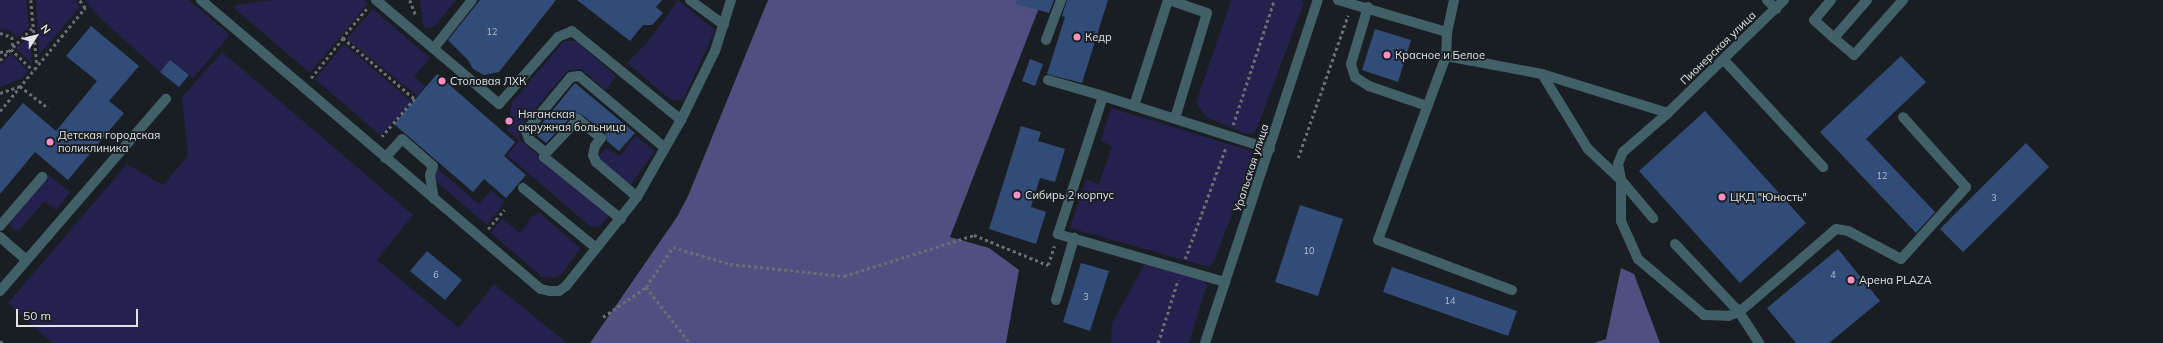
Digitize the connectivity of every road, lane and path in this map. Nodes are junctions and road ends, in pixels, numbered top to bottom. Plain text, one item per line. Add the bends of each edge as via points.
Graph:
1 (31, 0) edge
2 (79, 0) edge
3 (200, 0) edge
4 (410, 0) edge
5 (472, 0) edge
6 (690, 0) edge
7 (731, 0) edge
8 (1061, 0) edge
9 (1169, 0) edge
10 (1274, 0) edge
11 (1318, 0) edge
12 (1338, 0) edge
13 (1454, 0) edge
14 (1767, 0) edge
15 (1784, 0) edge
16 (1831, 0) edge
17 (1866, 0) edge
18 (1903, 0) edge
19 (373, 3) edge
20 (1352, 4) junction
21 (1368, 7) junction
22 (1776, 8) junction
23 (417, 18) dead end
24 (724, 25) junction
25 (33, 27) junction
26 (1447, 32) junction
27 (0, 33) edge
28 (343, 38) junction
29 (1834, 38) junction
30 (1046, 40) dead end
31 (434, 48) junction
32 (11, 49) junction
33 (0, 52) edge
34 (1446, 56) junction
35 (0, 60) edge
36 (1724, 60) junction
37 (37, 66) junction
38 (33, 70) junction
39 (1542, 74) junction
40 (304, 75) dead end
41 (310, 80) junction
42 (1048, 80) dead end
43 (316, 85) dead end
44 (20, 86) junction
45 (0, 93) edge
46 (1103, 96) junction
47 (166, 98) dead end
48 (1134, 106) junction
49 (1427, 106) junction
50 (48, 108) dead end
51 (0, 111) edge
52 (1668, 113) junction
53 (1903, 117) dead end
54 (1175, 118) junction
55 (681, 120) junction
56 (1230, 136) junction
57 (379, 141) dead end
58 (665, 148) junction
59 (1270, 149) junction
60 (546, 152) junction
61 (385, 158) junction
62 (1298, 158) dead end
63 (1823, 167) dead end
64 (42, 177) dead end
65 (1621, 180) junction
66 (523, 188) dead end
67 (637, 197) junction
68 (434, 199) junction
69 (504, 210) dead end
70 (1653, 218) dead end
71 (621, 219) junction
72 (0, 226) edge
73 (486, 231) dead end
74 (1058, 234) junction
75 (0, 238) edge
76 (1074, 238) junction
77 (1675, 244) dead end
78 (596, 248) junction
79 (26, 260) junction
80 (1181, 270) junction
81 (1225, 282) junction
82 (646, 286) junction
83 (1512, 290) dead end
84 (0, 291) edge
85 (1056, 300) dead end
86 (1739, 312) junction
87 (603, 317) dead end
88 (0, 340) edge
89 (3, 343) edge
90 (690, 343) edge
91 (1158, 343) edge
92 (1205, 343) edge
93 (1759, 343) edge

1 - 25 path
2 - 37 path via 85,8
3 - 61 street
4 - 23 path
5 - 31 street
6 - 24 street
7 - 24 street
8 - 30 street
9 - 48 street
9 - 54 street via 1207,13
10 - 56 path
11 - 59 street, Уральская улица
12 - 20 street
13 - 26 street
14 - 22 street
15 - 22 street, Пионерская улица
16 - 29 street via 1814,20
17 - 29 street
18 - 29 street via 1854,56
19 - 28 path
19 - 31 street
20 - 21 street
20 - 62 path
21 - 26 street
21 - 49 street via 1351,64 1355,77 1370,86
22 - 36 street, Пионерская улица
24 - 55 street via 715,51
25 - 32 path
25 - 37 path
26 - 34 street
27 - 32 path via 12,36 14,43
28 - 41 path
28 - 57 path via 415,99
31 - 55 street via 499,104 558,37 572,31
32 - 33 path
32 - 35 path
32 - 38 path
34 - 39 street
34 - 49 street
36 - 52 street, Пионерская улица
36 - 63 street
37 - 38 path
38 - 44 path
39 - 52 street
39 - 65 street via 1588,149
40 - 41 path
41 - 43 path
42 - 46 street
44 - 45 path
44 - 50 path
44 - 51 path
46 - 48 street
46 - 74 street
47 - 79 street
48 - 54 street
49 - 83 street via 1378,240
52 - 65 street, Пионерская улица via 1623,152 1618,164
53 - 86 street via 1966,187 1901,259 1848,231 1836,229
54 - 56 street
55 - 58 street
56 - 59 street
56 - 80 path
58 - 60 street via 579,76 571,77 526,131 529,139
58 - 67 street
59 - 81 street, Уральская улица
60 - 67 street via 578,119 601,138 595,146 593,155 596,162
60 - 71 street via 544,157
61 - 68 street
61 - 68 street via 402,139 433,166 430,175
64 - 72 street
65 - 70 street
65 - 86 street, Пионерская улица via 1621,221 1638,259 1704,315 1728,316
66 - 78 street
67 - 71 street
68 - 78 street via 541,289 559,291 566,286
69 - 73 path
71 - 78 street
74 - 76 street
74 - 82 path via 1048,265 974,235 844,276 730,264 673,247
75 - 79 street
76 - 80 street
76 - 85 street
77 - 86 street
79 - 84 street
80 - 81 street
80 - 91 path
81 - 92 street, Уральская улица
82 - 87 path
82 - 90 path
86 - 93 street
88 - 89 path

